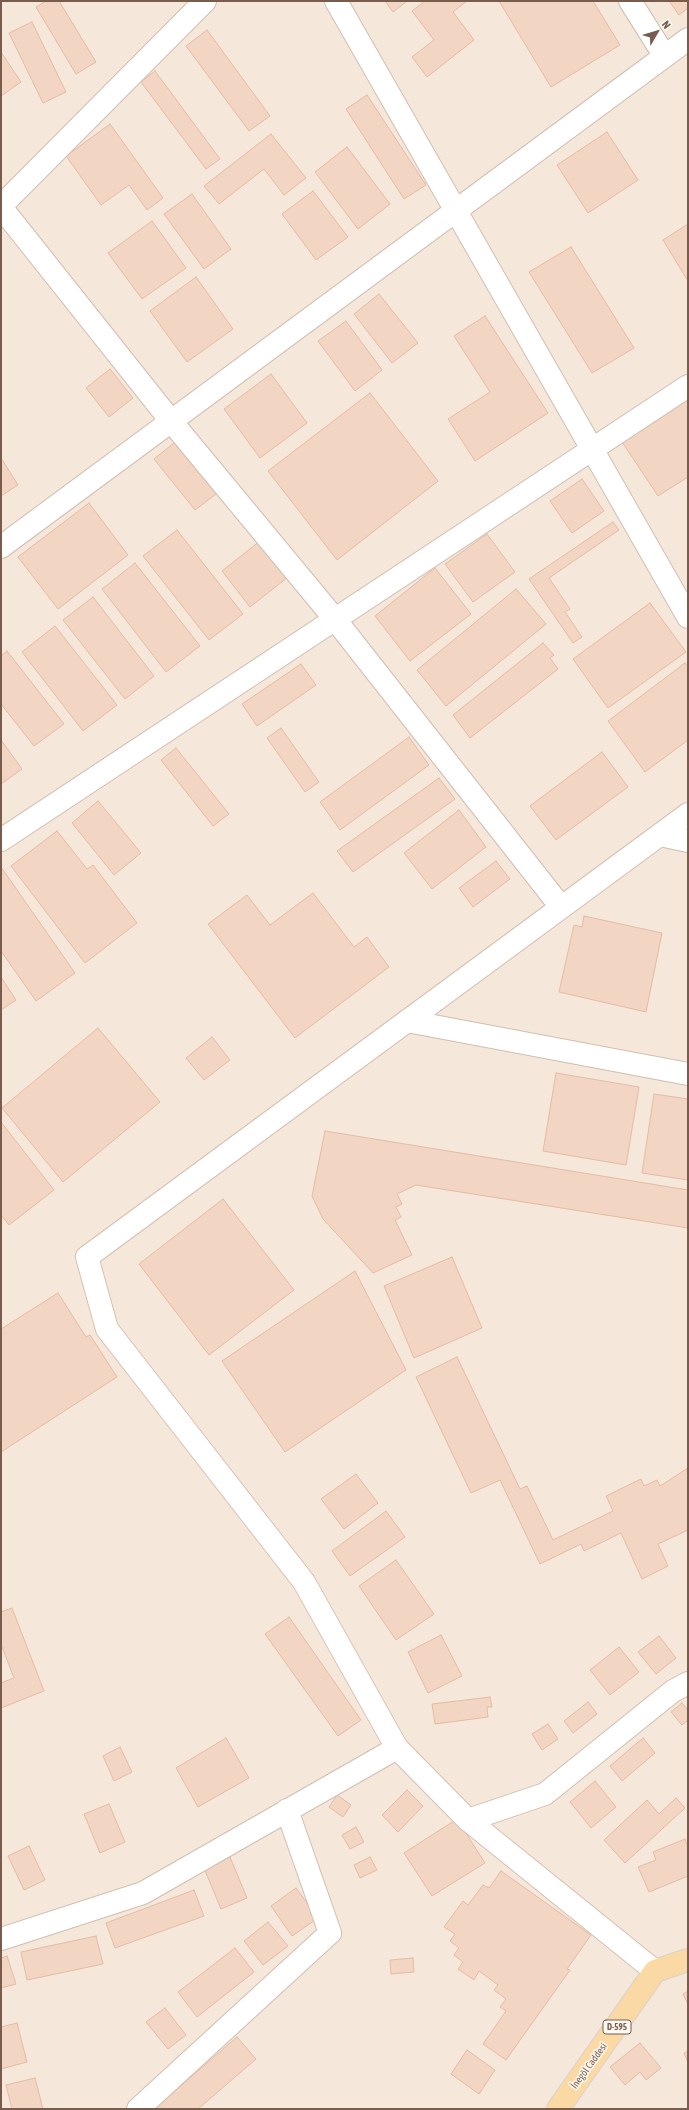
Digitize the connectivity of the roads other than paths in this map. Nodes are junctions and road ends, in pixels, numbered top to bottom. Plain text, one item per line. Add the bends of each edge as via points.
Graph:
1 (204, 1) edge
2 (336, 1) edge
3 (630, 1) edge
4 (688, 39) edge
5 (664, 55) junction
6 (1, 206) edge
7 (456, 211) junction
8 (688, 386) edge
9 (171, 421) junction
10 (591, 448) junction
11 (1, 547) edge
12 (688, 617) edge
13 (334, 618) junction
14 (688, 814) edge
15 (660, 835) junction
16 (1, 840) edge
17 (688, 841) edge
18 (561, 907) junction
19 (407, 1021) junction
20 (688, 1074) edge
21 (688, 1683) edge
22 (397, 1748) junction
23 (287, 1810) junction
24 (468, 1820) junction
25 (1, 1939) edge
26 (688, 1960) edge
27 (656, 1971) junction
28 (138, 2109) edge
29 (558, 2109) edge

1 - 6 street
2 - 7 street
3 - 5 street
4 - 5 street
5 - 7 street
6 - 9 street
7 - 9 street
7 - 10 street
8 - 10 street
9 - 11 street
9 - 13 street
10 - 12 street
10 - 13 street
13 - 16 street
13 - 18 street
14 - 15 street
15 - 17 street
15 - 18 street
18 - 19 street
19 - 20 street
19 - 22 street via 87,1257 107,1329 304,1582
21 - 24 street via 674,1691 544,1794
22 - 23 street
22 - 24 street
23 - 25 street via 143,1893
23 - 28 street via 330,1933
24 - 27 street
26 - 27 main road
27 - 29 main road, İnegöl Caddesi / D-595

